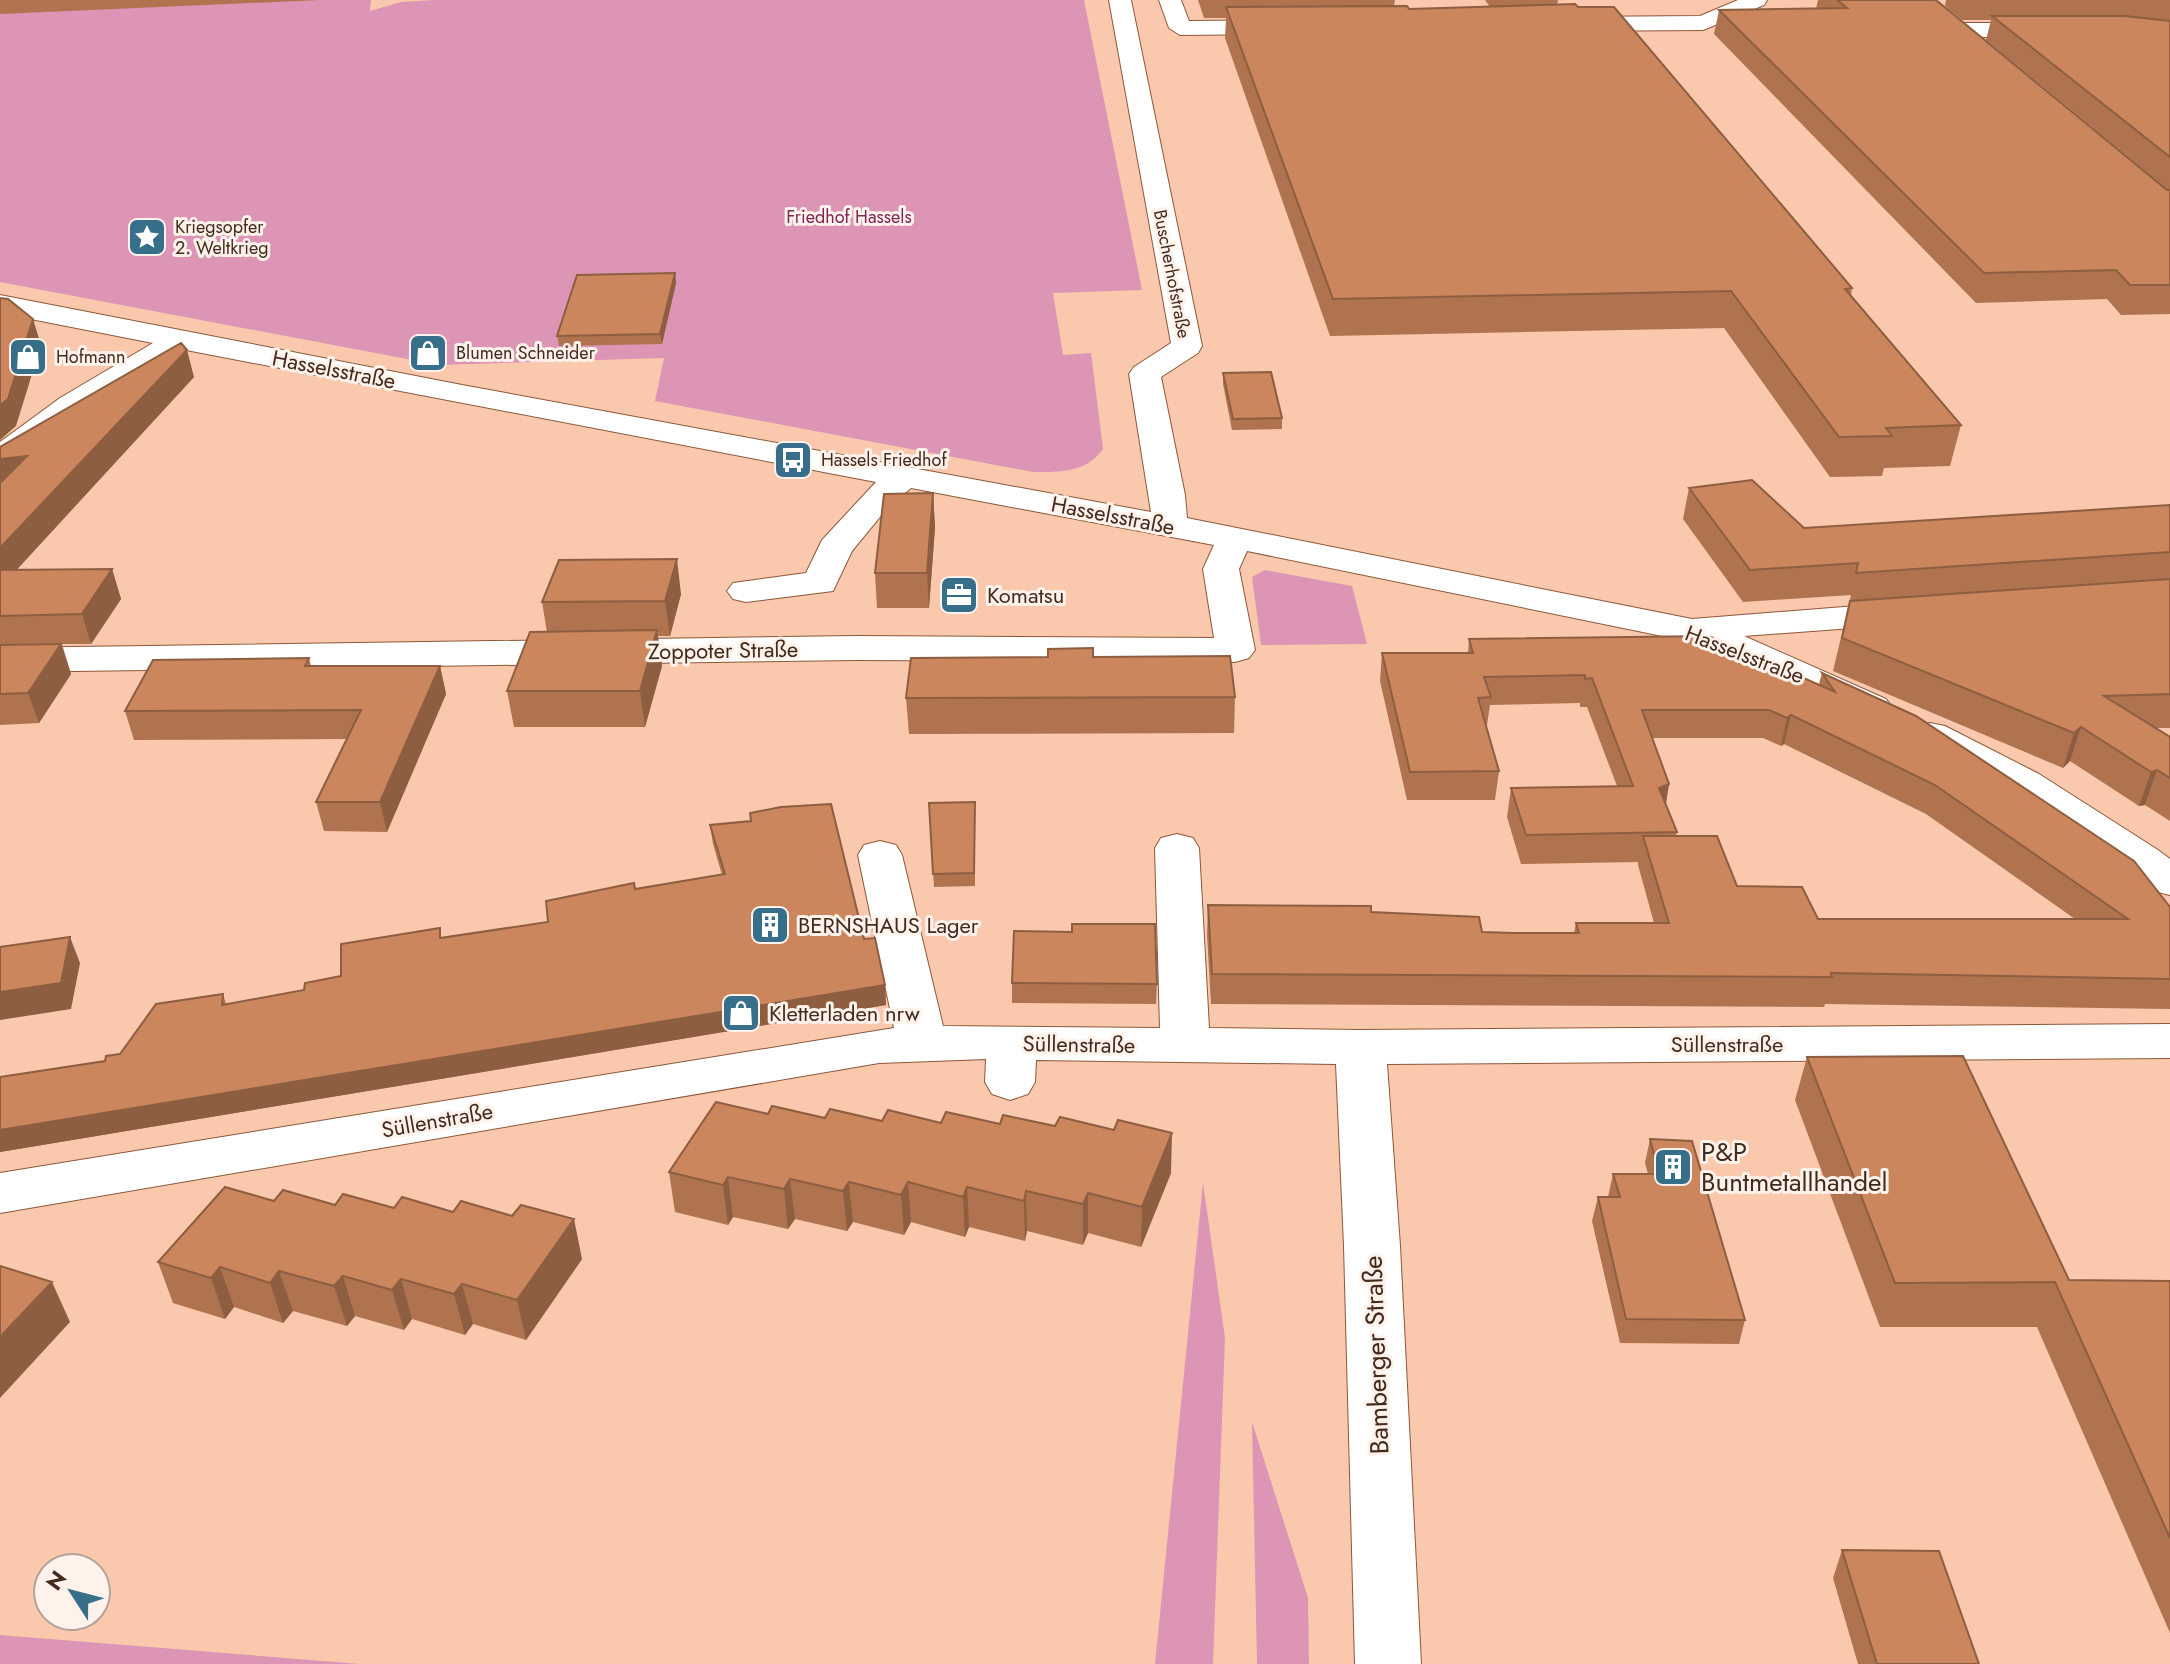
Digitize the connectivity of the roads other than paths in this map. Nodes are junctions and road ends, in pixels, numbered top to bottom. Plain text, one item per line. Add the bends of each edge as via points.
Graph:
1 (1120, 0) edge
2 (1170, 0) edge
3 (1756, 0) edge
4 (1918, 0) edge
5 (1545, 25) edge
6 (1307, 27) edge
7 (1956, 30) junction
8 (2170, 36) edge
9 (1991, 59) edge
10 (0, 304) edge
11 (183, 339) junction
12 (0, 458) edge
13 (905, 476) junction
14 (1170, 526) junction
15 (1235, 538) junction
16 (746, 591) dead end
17 (1947, 610) edge
18 (1804, 619) junction
19 (1686, 629) junction
20 (0, 660) edge
21 (1792, 671) junction
22 (1177, 848) dead end
23 (880, 855) dead end
24 (2170, 881) edge
25 (2170, 1041) edge
26 (922, 1044) junction
27 (1185, 1046) junction
28 (1359, 1047) junction
29 (0, 1193) edge
30 (1388, 1664) edge

1 - 14 street, Buscherhofstraße via 1187,346 1145,374
2 - 6 street via 1180,28
3 - 5 street via 1703,23
4 - 7 street
7 - 8 street via 2118,30
7 - 9 street
10 - 11 street, Hasselsstraße
11 - 12 street via 71,405
11 - 13 street, Hasselsstraße
13 - 14 street, Hasselsstraße
13 - 16 street via 877,499 835,548 820,583
14 - 15 street, Hasselsstraße
15 - 19 street, Hasselsstraße
15 - 20 street, Zoppoter Straße via 1221,569 1235,650 856,648
17 - 18 street
18 - 19 street
18 - 21 street
19 - 21 street, Hasselsstraße
21 - 24 street, Hasselsstraße via 2041,792
22 - 27 street
23 - 26 street
25 - 28 street, Süllenstraße
26 - 27 street, Süllenstraße via 1011,1062
26 - 29 street, Süllenstraße via 879,1046
27 - 28 street, Süllenstraße
28 - 30 street, Bamberger Straße

